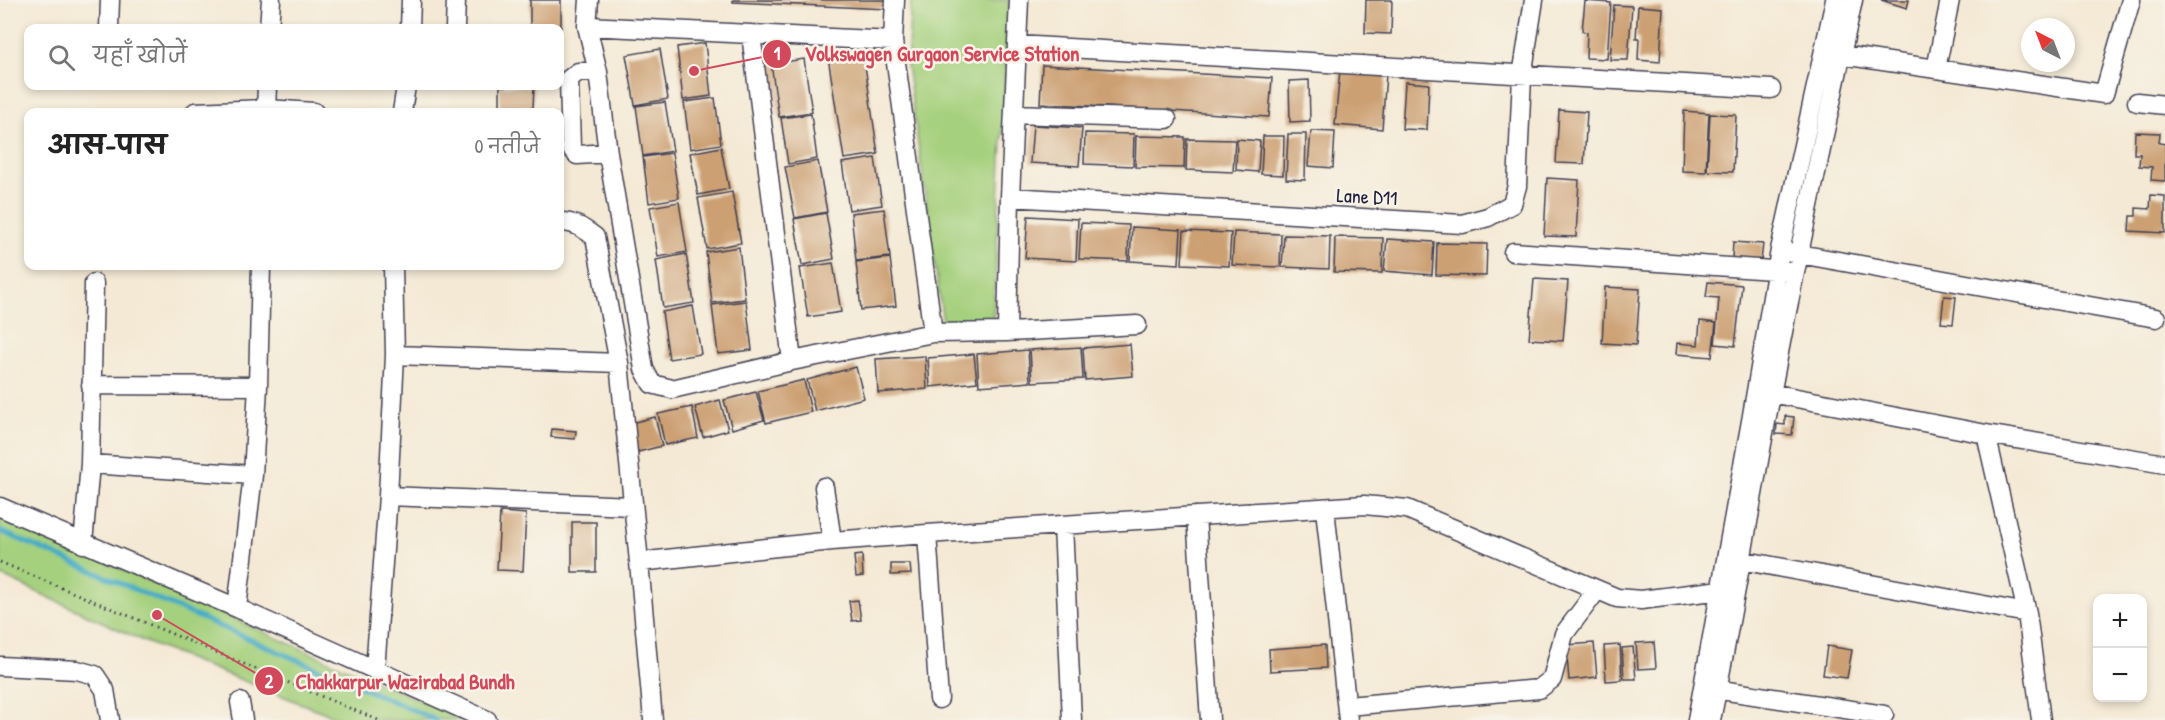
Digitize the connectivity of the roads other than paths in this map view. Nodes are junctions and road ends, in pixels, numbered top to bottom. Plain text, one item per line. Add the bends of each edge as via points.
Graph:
1 (110, 0) edge
2 (271, 0) edge
3 (411, 0) edge
4 (456, 0) edge
5 (588, 0) edge
6 (895, 0) edge
7 (1019, 0) edge
8 (1534, 0) edge
9 (1835, 0) edge
10 (1853, 0) edge
11 (1950, 0) edge
12 (2131, 0) edge
13 (108, 24) edge
14 (269, 24) edge
15 (410, 24) edge
16 (455, 24) edge
17 (587, 26) junction
18 (752, 34) junction
19 (892, 41) junction
20 (1017, 45) junction
21 (1833, 54) junction
22 (1936, 69) junction
23 (598, 72) junction
24 (1522, 76) junction
25 (1771, 88) dead end
26 (267, 90) edge
27 (405, 90) edge
28 (2137, 102) dead end
29 (2165, 105) edge
30 (266, 108) edge
31 (403, 108) edge
32 (1014, 114) junction
33 (1167, 119) dead end
34 (608, 153) junction
35 (1010, 197) junction
36 (564, 222) edge
37 (1780, 250) junction
38 (1513, 252) dead end
39 (1797, 262) junction
40 (261, 270) edge
41 (393, 270) edge
42 (1776, 270) junction
43 (94, 283) dead end
44 (2156, 318) dead end
45 (1137, 325) dead end
46 (1006, 332) junction
47 (933, 333) junction
48 (395, 355) junction
49 (792, 361) junction
50 (619, 363) junction
51 (91, 385) junction
52 (258, 386) junction
53 (1764, 391) junction
54 (1986, 434) junction
55 (90, 464) junction
56 (2165, 464) edge
57 (253, 475) junction
58 (824, 487) dead end
59 (388, 496) junction
60 (632, 506) junction
61 (0, 507) edge
62 (1325, 509) junction
63 (1196, 516) junction
64 (1063, 525) junction
65 (927, 534) junction
66 (832, 541) junction
67 (83, 544) junction
68 (1734, 559) junction
69 (639, 562) junction
70 (1598, 590) junction
71 (1721, 590) junction
72 (237, 608) junction
73 (2027, 613) junction
74 (0, 666) edge
75 (375, 670) junction
76 (1710, 688) junction
77 (939, 699) dead end
78 (1347, 713) edge
79 (1884, 716) dead end
80 (110, 720) edge
81 (487, 720) edge
82 (653, 720) edge
83 (1072, 720) edge
84 (1210, 720) edge
85 (1696, 720) edge
86 (1711, 720) edge
87 (2042, 720) edge

1 - 13 street
2 - 14 street
3 - 15 street
4 - 16 street
5 - 17 street
6 - 19 street
7 - 20 street
8 - 24 street, Lane D11
9 - 21 street
10 - 21 street
11 - 22 street
12 - 22 street via 2104,94
17 - 18 street
17 - 23 street
18 - 19 street
18 - 49 street
19 - 47 street
20 - 24 street
20 - 32 street
21 - 22 street
21 - 37 street
21 - 39 street
23 - 34 street
23 - 34 street via 578,72 569,79 571,148 577,155
24 - 25 street
24 - 35 street, Lane D11 via 1517,186 1512,204 1488,217 1462,224
26 - 30 street
27 - 31 street
28 - 29 street
32 - 33 street
32 - 35 street
34 - 49 street via 644,369 652,384 672,389
35 - 46 street
36 - 50 street via 582,227 595,237
37 - 39 street
37 - 42 street
38 - 42 street
39 - 42 street
39 - 44 street
39 - 53 street
40 - 52 street
41 - 48 street
42 - 53 street
43 - 51 street
45 - 46 street
46 - 47 street
47 - 49 street
48 - 50 street
48 - 59 street
50 - 60 street
51 - 52 street
51 - 55 street
52 - 57 street
53 - 54 street
53 - 68 street
54 - 56 street
54 - 73 street
55 - 57 street
55 - 67 street
57 - 72 street
58 - 66 street
59 - 60 street
59 - 75 street
60 - 69 street
61 - 67 street
62 - 63 street
62 - 70 street via 1364,505 1407,509
62 - 78 street
63 - 64 street
63 - 84 street
64 - 65 street
64 - 83 street
65 - 66 street
65 - 77 street
66 - 69 street
67 - 72 street
68 - 71 street
68 - 73 street
68 - 76 street
69 - 82 street
70 - 71 street via 1617,598 1641,600
70 - 78 street via 1564,634 1552,679 1539,689
71 - 76 street
72 - 75 street
73 - 87 street
74 - 80 street via 77,670 95,675 105,690
75 - 81 street
76 - 79 street
76 - 85 street
76 - 86 street

